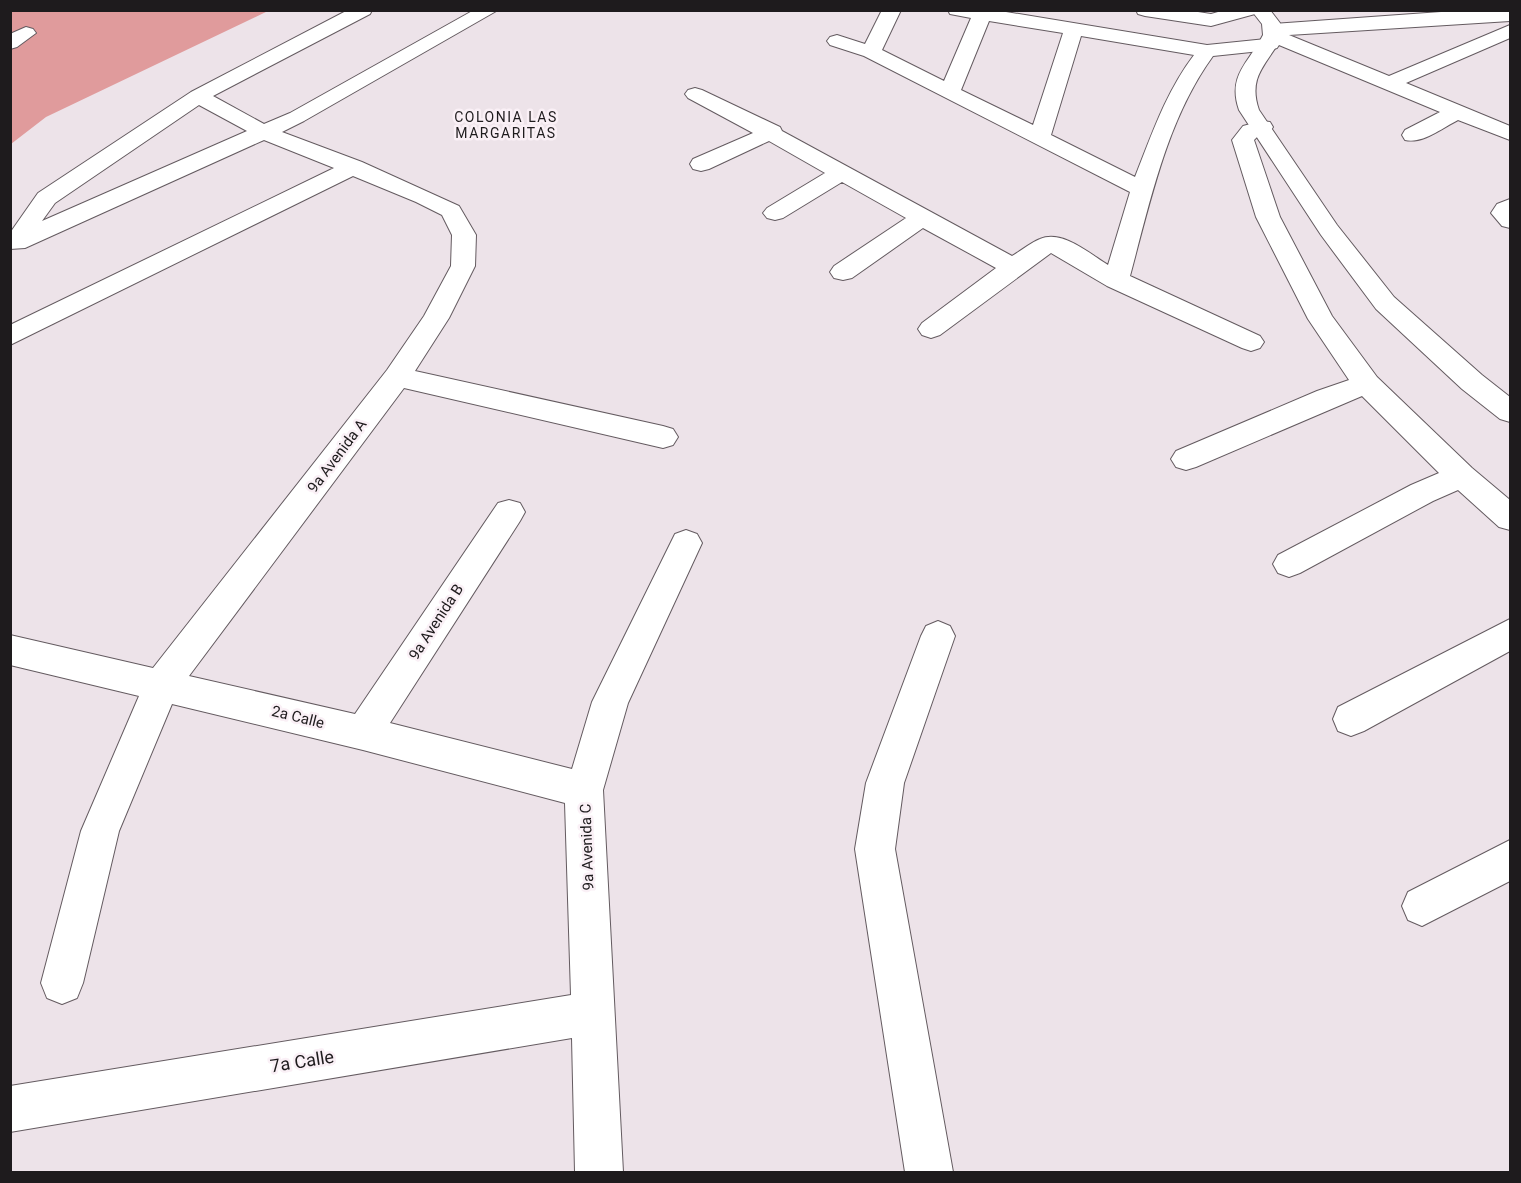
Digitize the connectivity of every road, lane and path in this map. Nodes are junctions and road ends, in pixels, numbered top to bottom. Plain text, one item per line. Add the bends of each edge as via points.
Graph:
1 (363, 10) edge
2 (489, 10) edge
3 (892, 10) edge
4 (957, 10) edge
5 (1145, 10) edge
6 (1248, 10) edge
7 (983, 12) edge
8 (1510, 15) edge
9 (1074, 28) junction
10 (1269, 30) edge
11 (1510, 31) edge
12 (837, 41) dead end
13 (1207, 51) junction
14 (871, 52) junction
15 (1390, 83) junction
16 (950, 92) junction
17 (695, 94) dead end
18 (198, 96) junction
19 (1456, 112) junction
20 (1500, 112) dead end
21 (1479, 121) junction
22 (1262, 127) junction
23 (262, 131) junction
24 (772, 132) junction
25 (1510, 134) edge
26 (1413, 135) dead end
27 (1040, 136) junction
28 (700, 164) dead end
29 (354, 168) junction
30 (841, 173) junction
31 (1143, 189) junction
32 (1510, 206) edge
33 (775, 213) dead end
34 (920, 219) junction
35 (1510, 221) edge
36 (13, 246) edge
37 (1012, 267) junction
38 (843, 272) dead end
39 (1116, 280) junction
40 (931, 329) dead end
41 (10, 336) edge
42 (1251, 342) dead end
43 (397, 378) junction
44 (1367, 384) junction
45 (1510, 412) edge
46 (663, 437) dead end
47 (1186, 459) dead end
48 (1461, 476) junction
49 (508, 512) dead end
50 (1510, 518) edge
51 (686, 543) dead end
52 (1289, 564) dead end
53 (1510, 634) edge
54 (938, 636) dead end
55 (10, 650) edge
56 (162, 684) junction
57 (1351, 719) dead end
58 (363, 733) junction
59 (584, 790) junction
60 (1510, 860) edge
61 (1422, 906) dead end
62 (62, 983) dead end
63 (594, 1012) junction
64 (10, 1109) edge
65 (599, 1173) edge
66 (929, 1173) edge

1 - 18 street
2 - 23 street via 329,100
3 - 14 street
4 - 7 street
5 - 6 street via 1211,20
7 - 9 street
7 - 16 street
8 - 10 street
9 - 13 street
9 - 27 street
10 - 13 street
10 - 15 street
10 - 22 street via 1243,89 1245,101
11 - 15 street
12 - 14 street
13 - 31 street via 1186,79
14 - 16 street
15 - 19 street
16 - 27 street
17 - 24 street
18 - 23 street
18 - 36 street via 46,198
19 - 21 street
19 - 26 street
20 - 21 street
21 - 25 street
22 - 44 street via 1253,128 1243,140 1268,217 1321,319
22 - 45 street via 1329,230 1385,303
23 - 29 street
23 - 36 street
24 - 28 street
24 - 30 street
27 - 31 street
29 - 41 street
29 - 43 street, 9a Avenida A via 451,211 464,234 463,266 436,318
30 - 33 street
30 - 34 street
31 - 39 street
32 - 35 street via 1503,213
34 - 37 street
34 - 38 street
37 - 39 street via 1054,244
37 - 40 street
39 - 42 street
43 - 46 street
43 - 56 street, 9a Avenida A
44 - 47 street
44 - 48 street
48 - 50 street
48 - 52 street
49 - 58 street, 9a Avenida B
51 - 59 street, 9a Avenida C via 610,702
53 - 57 street
54 - 66 street via 885,783 875,849
55 - 56 street, 2a Calle
56 - 58 street, 2a Calle
56 - 62 street, 9a Avenida A via 100,831
58 - 59 street, 2a Calle
59 - 63 street, 9a Avenida C
60 - 61 street
63 - 64 street, 7a Calle
63 - 65 street, 9a Avenida C

